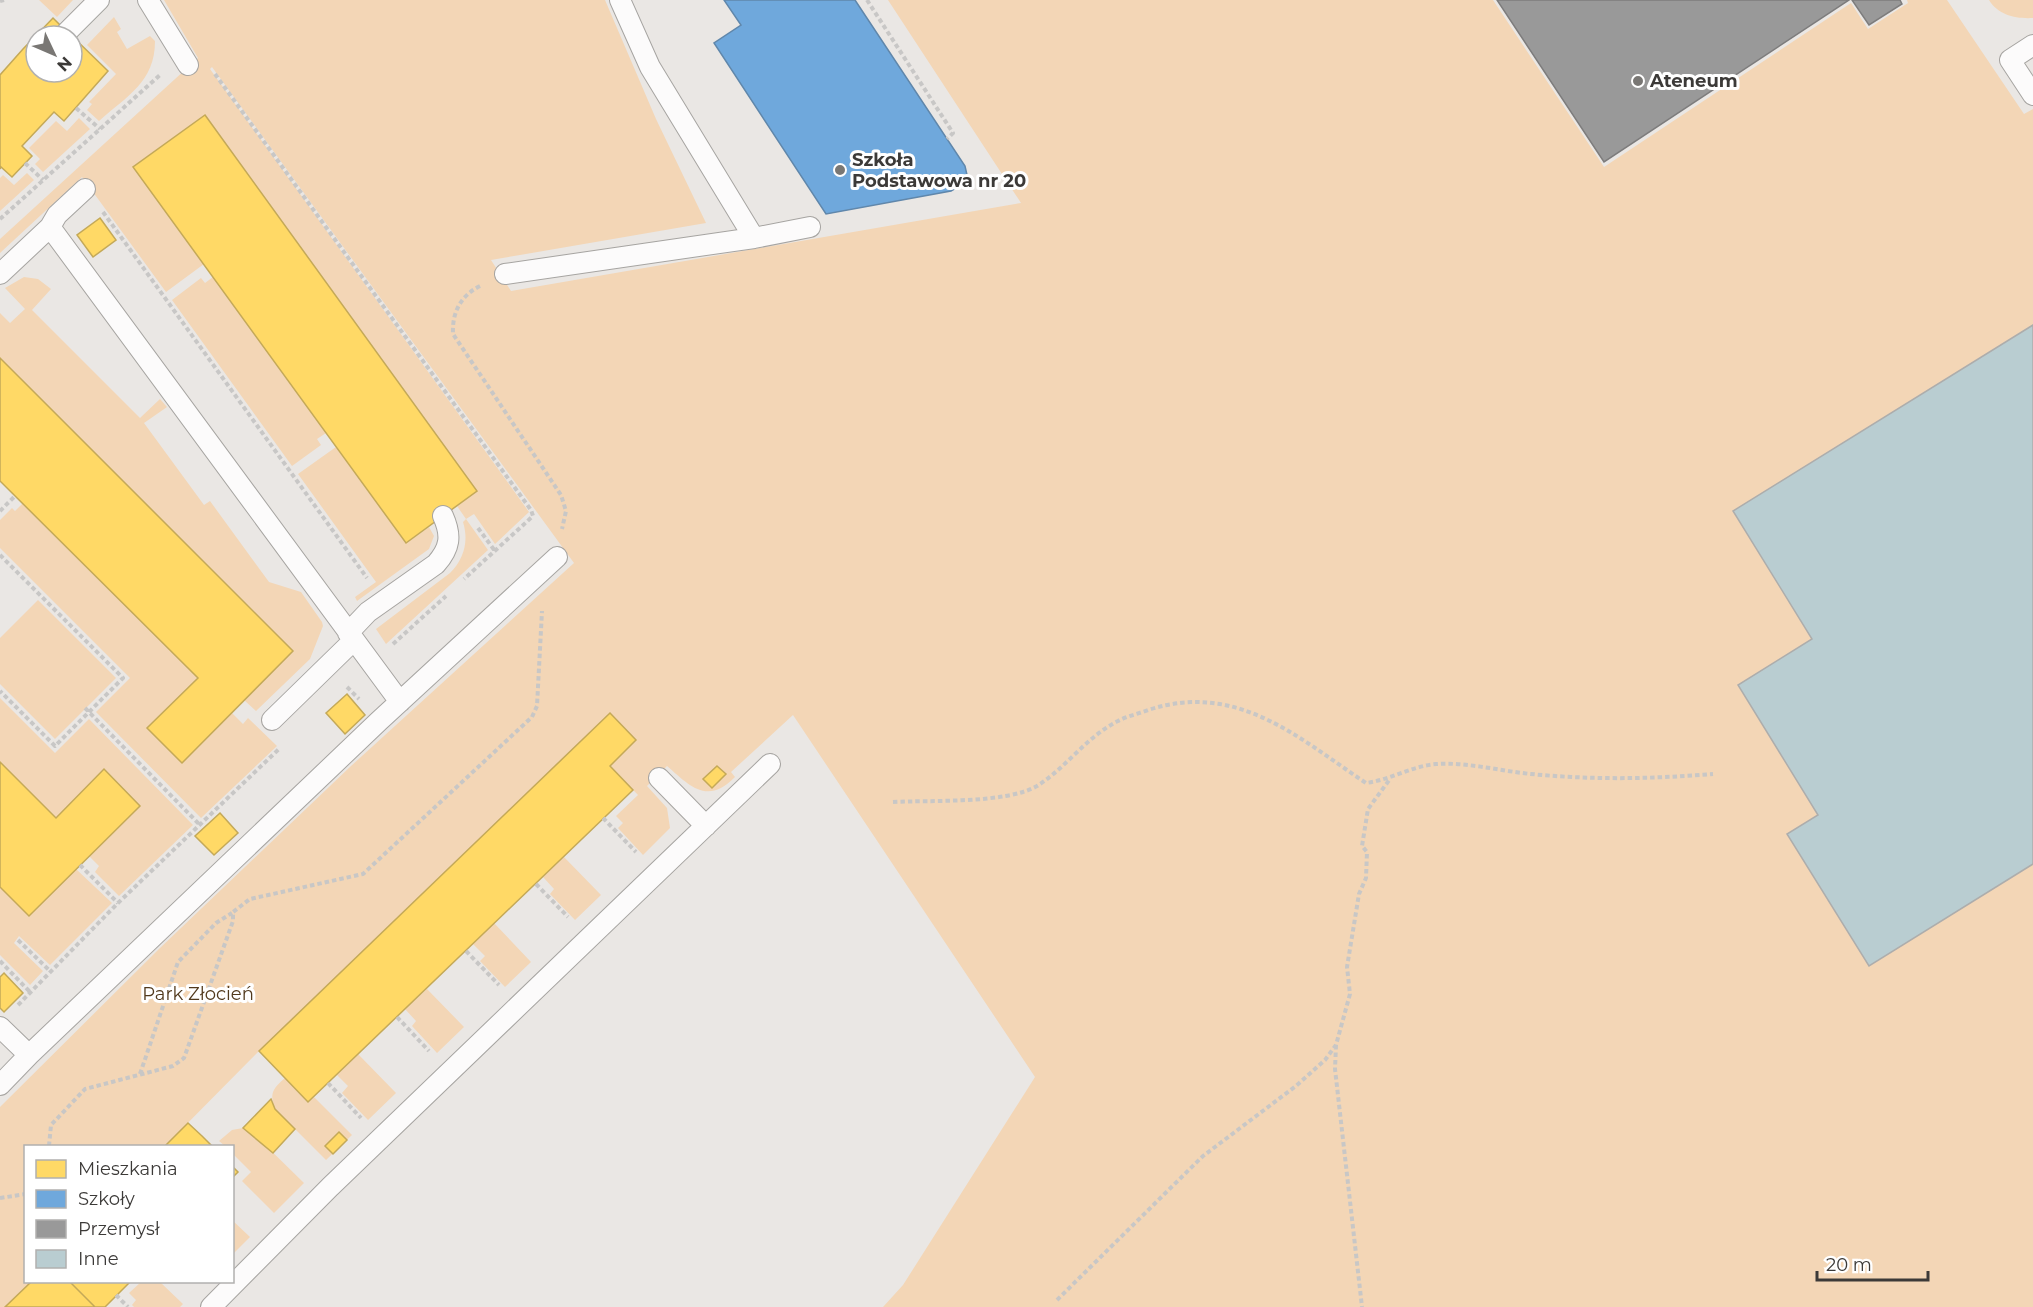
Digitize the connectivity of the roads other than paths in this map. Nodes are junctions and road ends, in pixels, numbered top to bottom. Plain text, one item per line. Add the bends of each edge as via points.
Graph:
1 (99, 0) edge
2 (148, 0) edge
3 (620, 0) edge
4 (75, 24) edge
5 (2033, 45) edge
6 (185, 60) road end
7 (2033, 95) edge
8 (86, 189) road end
9 (50, 227) junction
10 (810, 227) dead end
11 (754, 237) junction
12 (0, 274) edge
13 (505, 274) road end
14 (443, 516) dead end
15 (557, 557) road end
16 (351, 636) junction
17 (400, 702) junction
18 (272, 720) dead end
19 (770, 764) dead end
20 (659, 778) dead end
21 (706, 826) junction
22 (0, 1027) edge
23 (29, 1055) junction
24 (0, 1085) edge
25 (210, 1307) edge

1 - 4 lane
2 - 6 lane
3 - 11 lane via 650,67
5 - 7 lane via 2010,60
8 - 9 lane via 57,215
9 - 12 lane
9 - 16 lane
10 - 11 lane
11 - 13 lane
14 - 16 lane via 449,528 445,554 368,612
15 - 17 lane
16 - 17 lane
16 - 18 lane
17 - 23 lane
19 - 21 lane
20 - 21 lane
21 - 25 lane
22 - 23 lane
23 - 24 lane

